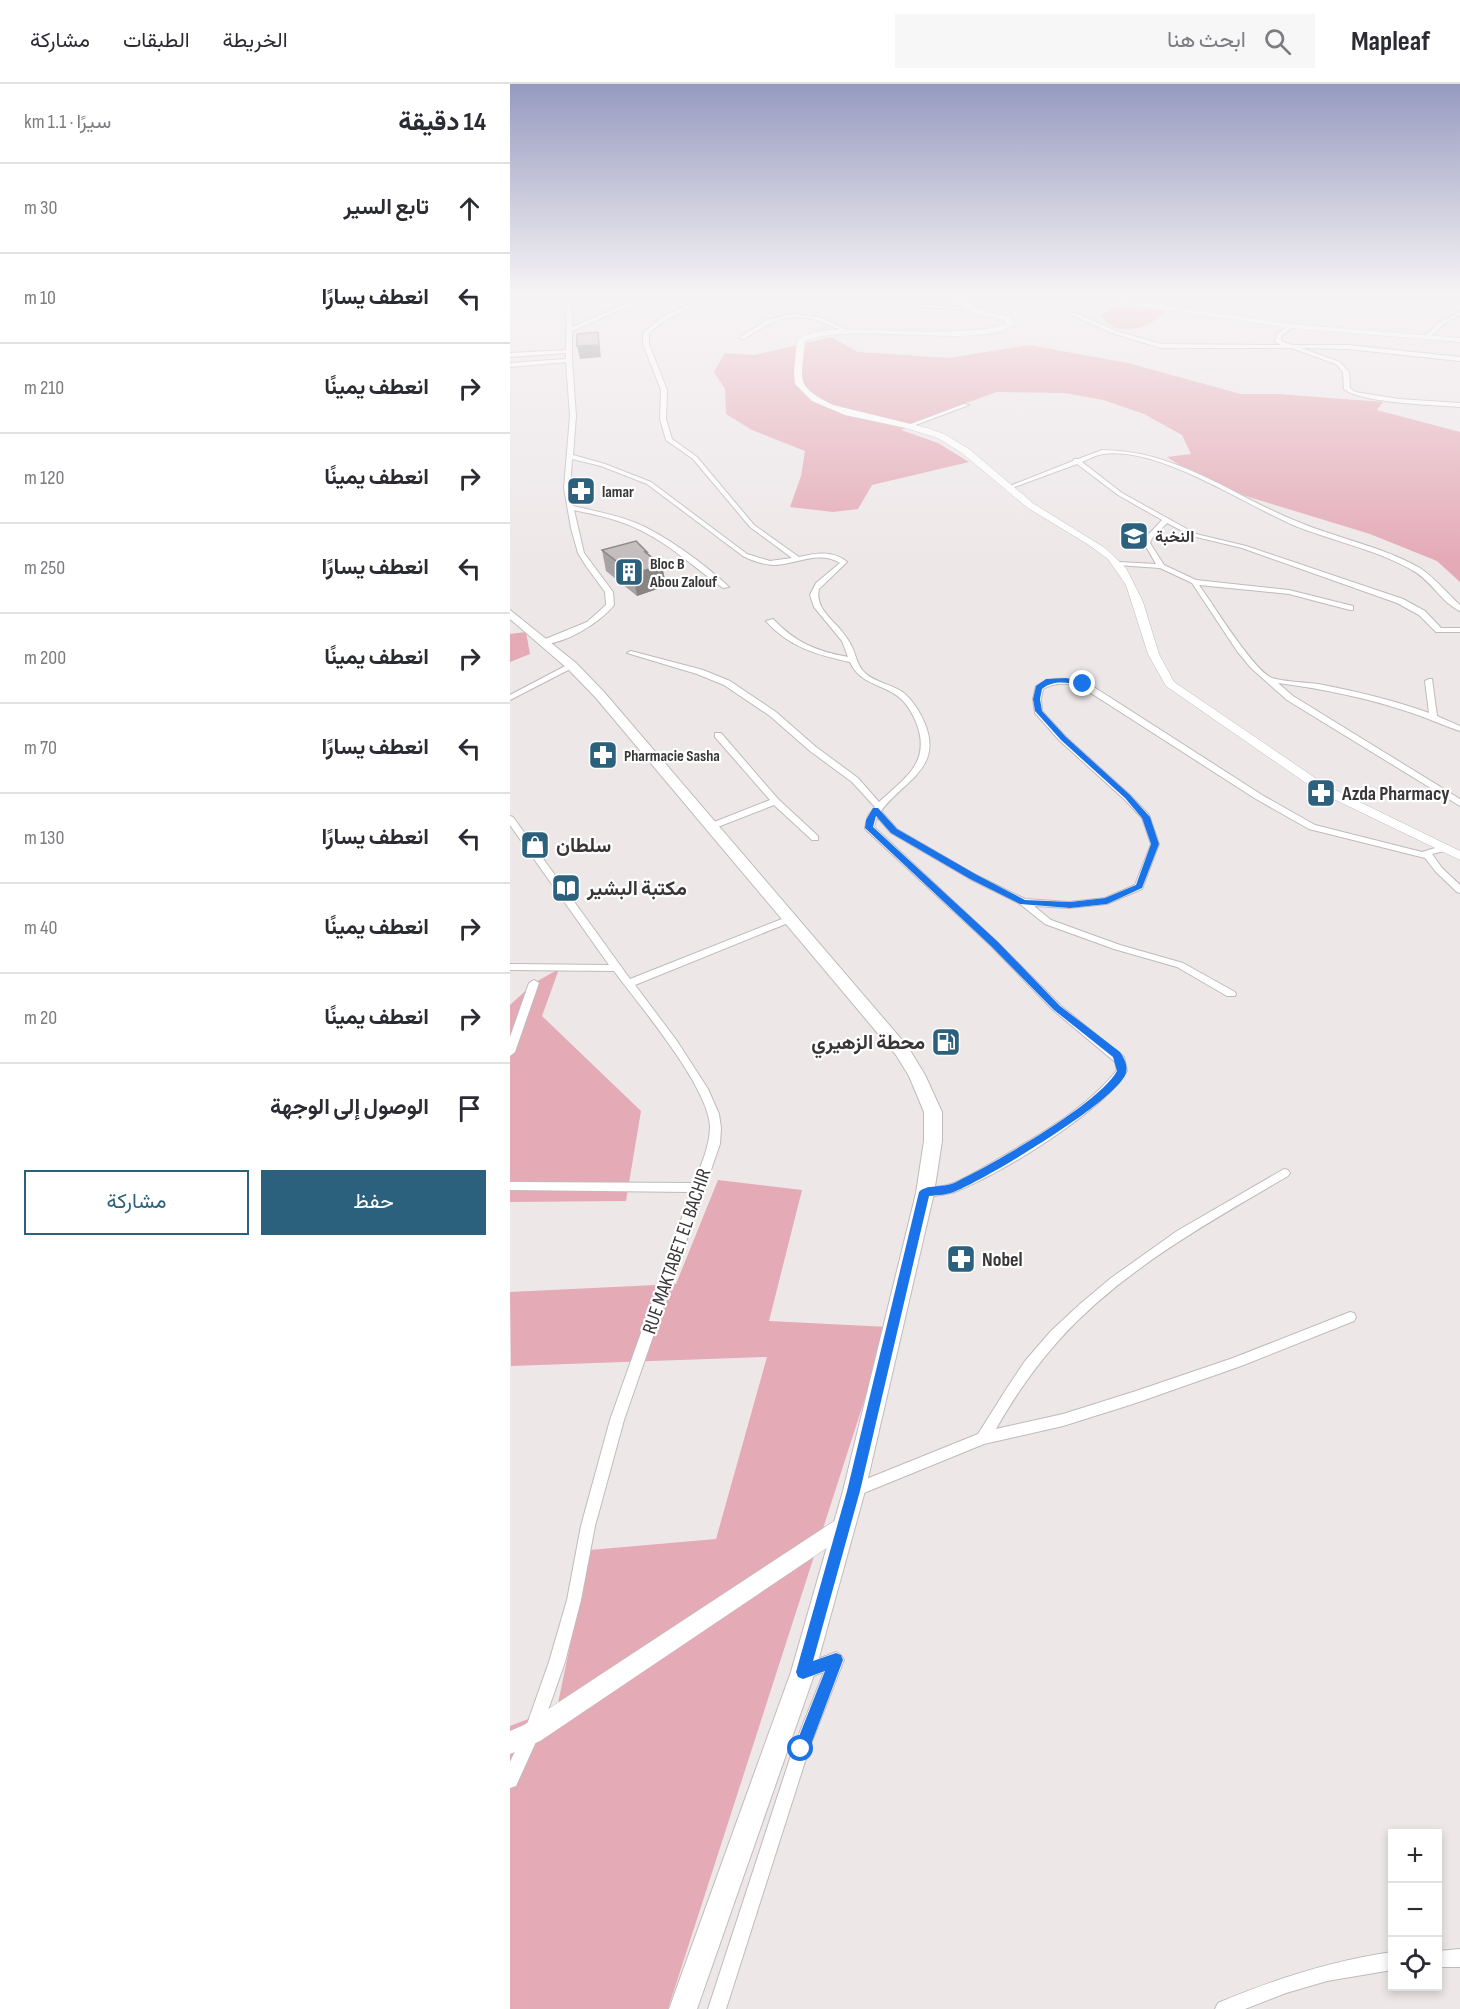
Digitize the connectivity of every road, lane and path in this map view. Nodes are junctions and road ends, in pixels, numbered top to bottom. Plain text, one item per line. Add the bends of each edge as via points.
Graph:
1 (571, 382) edge
2 (661, 382) edge
3 (798, 382) edge
4 (1347, 382) edge
5 (966, 405) dead end
6 (1460, 405) edge
7 (911, 425) junction
8 (569, 456) junction
9 (1076, 460) junction
10 (1010, 488) junction
11 (571, 507) junction
12 (1165, 520) junction
13 (798, 559) junction
14 (1119, 564) junction
15 (1161, 566) junction
16 (1194, 582) junction
17 (725, 587) dead end
18 (1350, 608) dead end
19 (1460, 609) edge
20 (510, 613) edge
21 (770, 621) dead end
22 (1460, 630) edge
23 (546, 642) junction
24 (631, 653) dead end
25 (853, 660) junction
26 (572, 666) junction
27 (1269, 680) junction
28 (1429, 681) dead end
29 (510, 698) edge
30 (1433, 717) junction
31 (1460, 729) edge
32 (718, 735) dead end
33 (775, 801) junction
34 (1460, 803) edge
35 (877, 808) junction
36 (510, 819) edge
37 (712, 826) junction
38 (814, 838) dead end
39 (1445, 848) junction
40 (1427, 856) junction
41 (1460, 856) edge
42 (1460, 890) edge
43 (1023, 902) junction
44 (790, 919) junction
45 (510, 968) edge
46 (616, 968) junction
47 (534, 983) dead end
48 (628, 984) junction
49 (1231, 994) dead end
50 (510, 1052) edge
51 (1284, 1173) dead end
52 (510, 1186) edge
53 (697, 1188) junction
54 (925, 1192) junction
55 (1350, 1317) dead end
56 (983, 1438) junction
57 (854, 1491) junction
58 (842, 1526) junction
59 (803, 1672) junction
60 (532, 1733) junction
61 (510, 1743) edge
62 (510, 1780) edge
63 (1460, 1958) edge
64 (1442, 1959) edge
65 (1388, 1961) edge
66 (683, 2009) edge
67 (717, 2009) edge
68 (1224, 2009) edge

1 - 8 street via 573,416
2 - 13 street via 666,435 694,458 752,526
3 - 7 street via 818,401 833,408
4 - 6 street via 1347,389 1357,394
5 - 7 street
7 - 10 street via 964,449
8 - 11 street via 567,482
8 - 13 street via 649,483 745,555 768,563
9 - 10 street
9 - 12 street via 1120,494
9 - 19 street via 1115,451 1150,457 1219,485 1282,517 1417,570
10 - 14 street via 1032,507
11 - 17 street via 645,529
11 - 23 street via 581,553 609,592 610,605 587,625
12 - 15 street via 1147,543
12 - 22 street via 1194,535 1244,547 1400,601 1422,613 1439,630
13 - 25 street via 831,555 844,562 814,594
14 - 15 street
14 - 39 street via 1156,661 1170,684 1323,789
15 - 16 street
16 - 18 street via 1289,592
16 - 27 street via 1240,649
20 - 23 main road
21 - 25 street via 796,645 826,656
23 - 26 main road
24 - 35 street via 727,683 773,714 855,780
25 - 35 street via 862,675 898,693 914,710 924,735 919,769
26 - 29 street
26 - 37 main road
27 - 30 street via 1351,694
27 - 34 street via 1290,698
28 - 30 street
30 - 31 street
32 - 33 street
33 - 37 street
33 - 38 street
35 - 43 street via 894,831
35 - 54 street via 869,828 1057,1008 1116,1055 1122,1066 1120,1076 1103,1093 1053,1130 951,1189
36 - 46 street, RUE MAKTABET EL BACHIR
37 - 44 main road
39 - 40 street via 1426,852
39 - 41 street
40 - 42 street
40 - 43 street via 1312,827 1258,797 1083,684 1048,681 1039,688 1038,711 1146,817 1155,844 1139,886 1107,901 1070,905
43 - 49 street via 1048,922 1180,965
44 - 48 street
44 - 54 main road via 902,1050 917,1075 933,1112
45 - 46 street
46 - 48 street, RUE MAKTABET EL BACHIR
47 - 50 street
48 - 53 street, RUE MAKTABET EL BACHIR via 664,1031 710,1104 716,1121 714,1144
51 - 56 street via 1213,1214 1088,1302 1030,1364
52 - 53 street
53 - 60 street, RUE MAKTABET EL BACHIR via 617,1420 588,1526 574,1600
54 - 57 main road
55 - 56 street via 1136,1397 1063,1420
56 - 57 street
57 - 58 main road
58 - 59 main road
58 - 60 street
59 - 66 main road
59 - 67 street via 836,1660 801,1749
60 - 61 street
60 - 62 street, RUE MAKTABET EL BACHIR
63 - 64 street
65 - 68 street via 1347,1966 1271,1988

